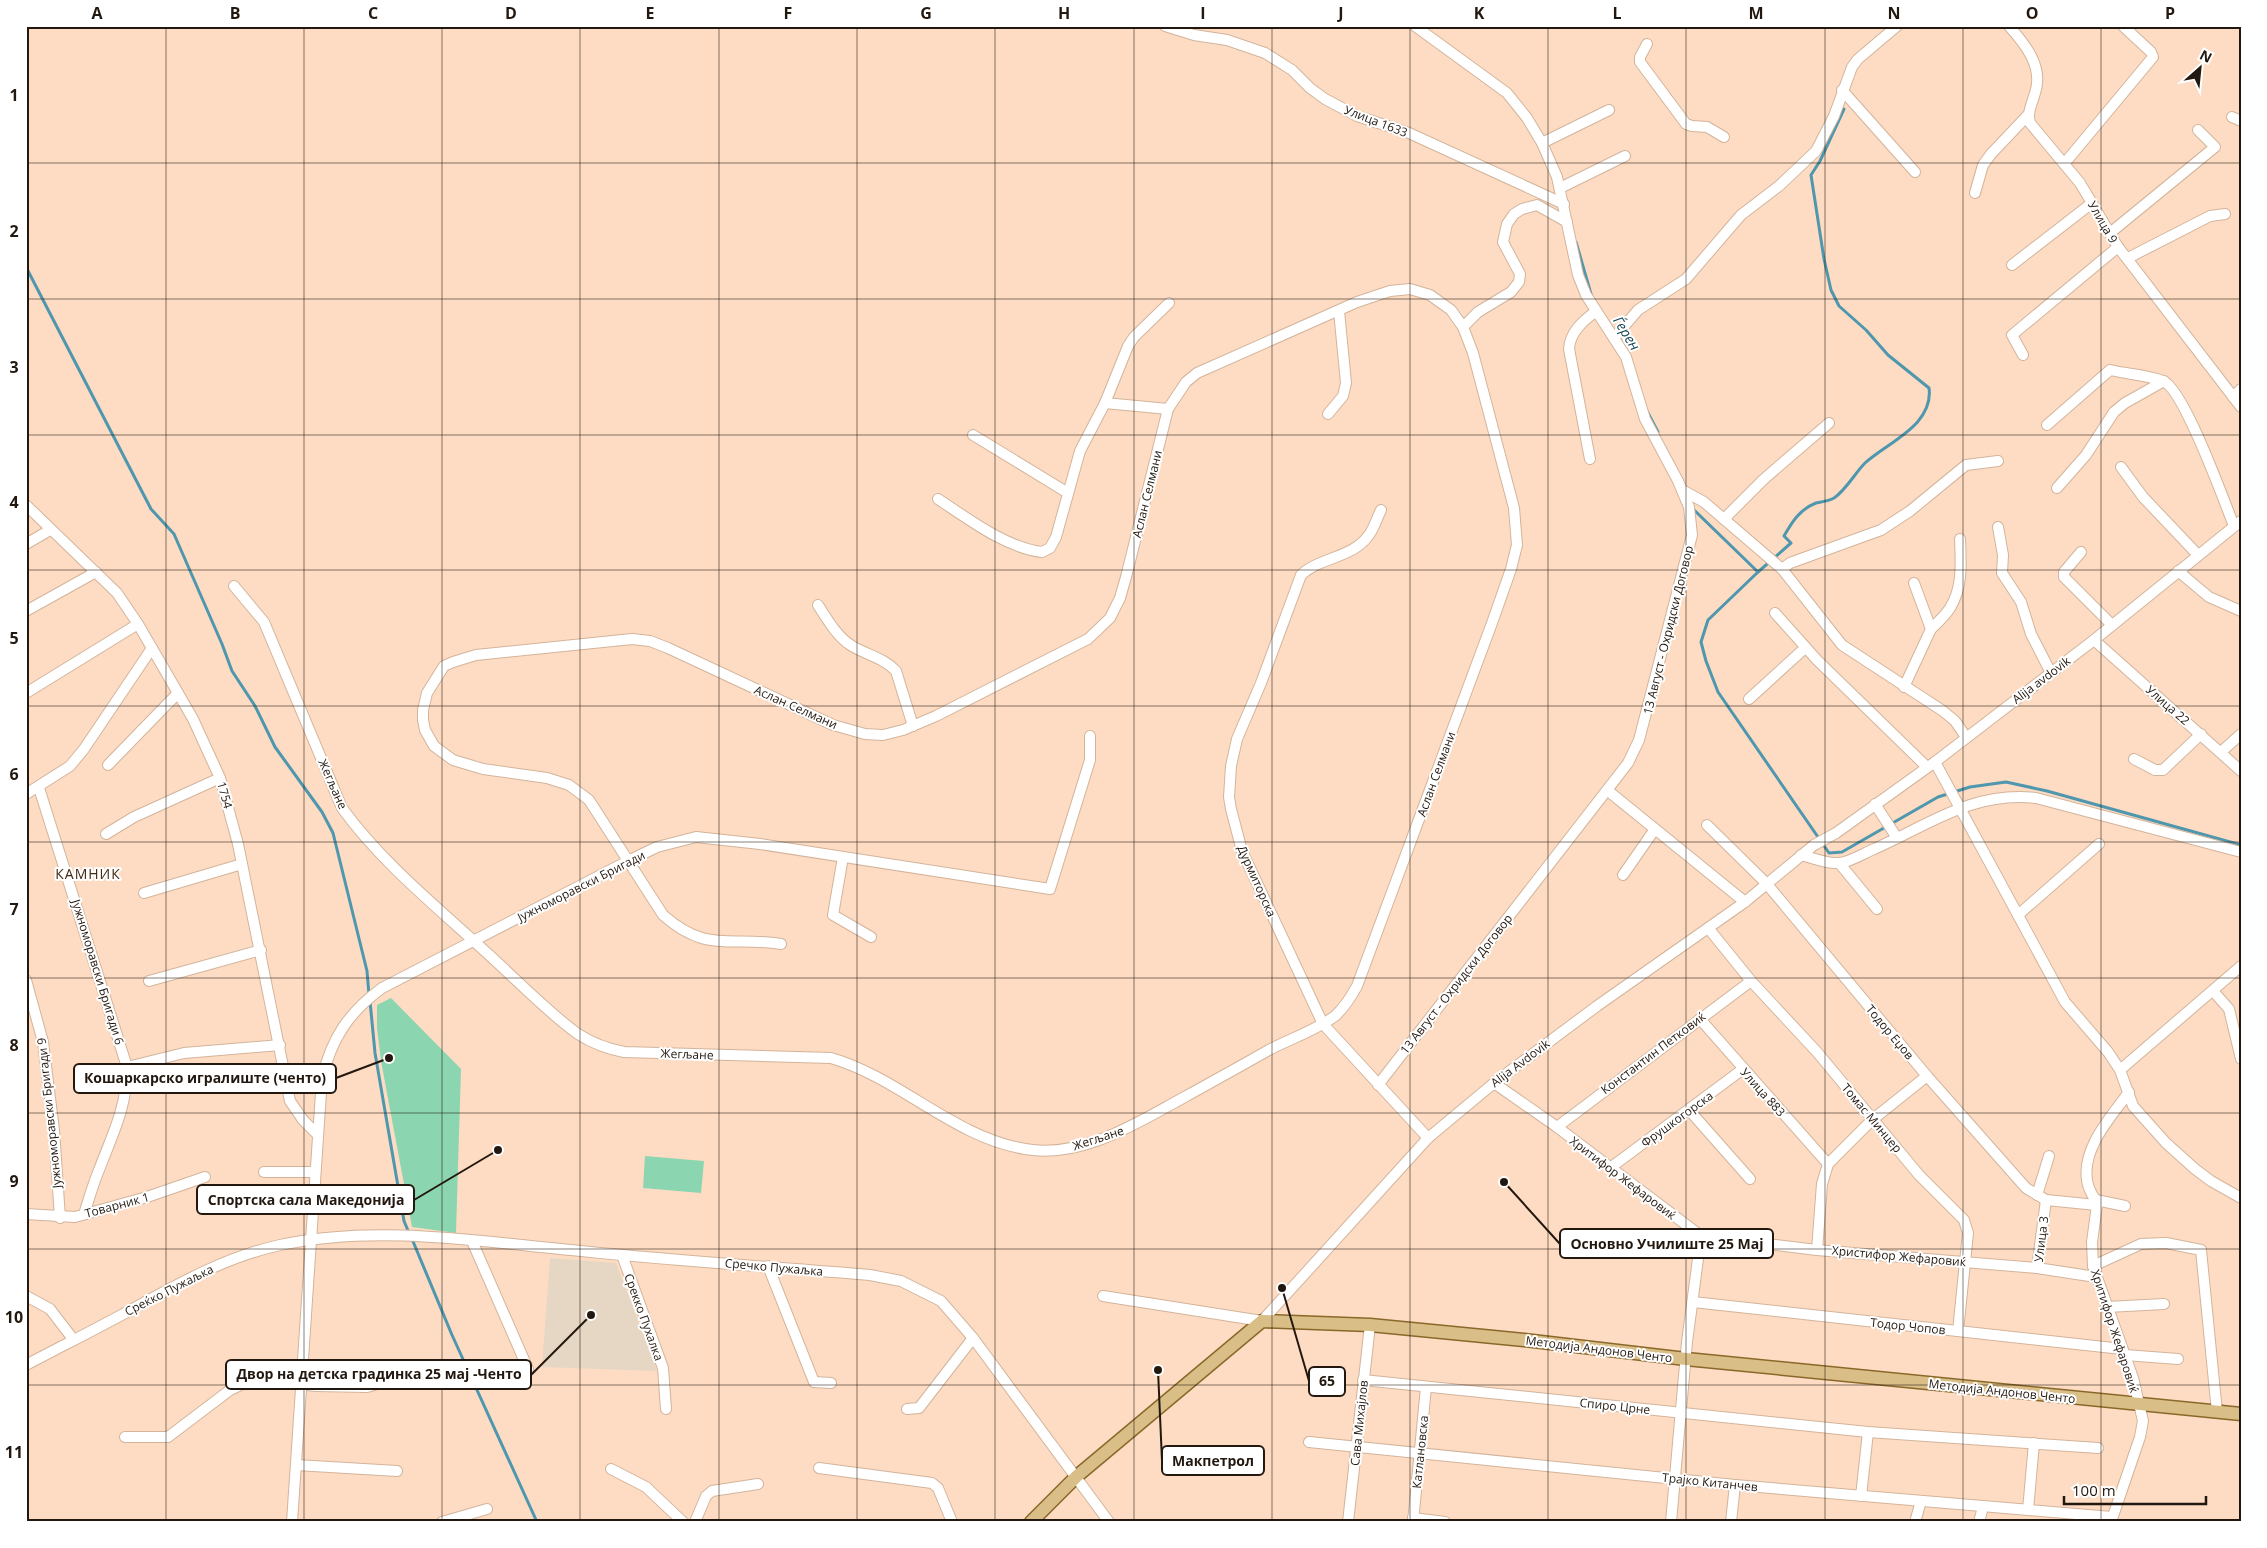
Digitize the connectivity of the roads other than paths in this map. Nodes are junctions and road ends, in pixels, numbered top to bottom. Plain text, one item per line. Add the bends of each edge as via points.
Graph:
1 (1165, 26) edge
2 (1415, 26) edge
3 (1897, 26) edge
4 (2009, 26) edge
5 (2123, 26) edge
6 (1647, 44) dead end
7 (1842, 90) junction
8 (1609, 110) dead end
9 (2028, 115) junction
10 (2198, 130) dead end
11 (1724, 137) dead end
12 (1542, 143) junction
13 (1625, 156) dead end
14 (2064, 164) junction
15 (1915, 172) dead end
16 (1560, 188) junction
17 (1975, 193) dead end
18 (2092, 203) junction
19 (1564, 204) junction
20 (2225, 214) dead end
21 (1567, 222) junction
22 (2110, 233) junction
23 (2118, 247) junction
24 (2128, 258) junction
25 (2012, 265) dead end
26 (1169, 303) dead end
27 (1339, 311) junction
28 (1595, 312) junction
29 (1464, 327) junction
30 (1614, 338) junction
31 (2023, 355) dead end
32 (2164, 381) junction
33 (2241, 389) edge
34 (2233, 397) junction
35 (1105, 403) junction
36 (2241, 407) edge
37 (1168, 409) junction
38 (1328, 414) dead end
39 (1829, 423) dead end
40 (2047, 425) dead end
41 (973, 436) dead end
42 (1590, 459) dead end
43 (1998, 461) dead end
44 (2121, 467) dead end
45 (2057, 488) dead end
46 (1682, 490) junction
47 (1068, 493) junction
48 (938, 499) dead end
49 (26, 505) edge
50 (1381, 510) dead end
51 (1724, 519) junction
52 (2238, 524) edge
53 (1998, 527) dead end
54 (50, 530) junction
55 (1960, 539) dead end
56 (26, 544) edge
57 (2081, 552) dead end
58 (2198, 555) junction
59 (1779, 566) junction
60 (2178, 571) junction
61 (96, 572) junction
62 (1914, 583) dead end
63 (234, 586) dead end
64 (818, 604) dead end
65 (26, 611) edge
66 (2241, 611) edge
67 (1775, 613) dead end
68 (138, 624) junction
69 (2112, 625) junction
70 (1931, 629) junction
71 (2094, 640) junction
72 (152, 648) junction
73 (1805, 648) junction
74 (2052, 673) junction
75 (1904, 687) junction
76 (26, 693) edge
77 (178, 693) junction
78 (1749, 699) dead end
79 (913, 726) junction
80 (2201, 734) junction
81 (2241, 734) edge
82 (1090, 736) dead end
83 (1966, 737) junction
84 (2221, 752) junction
85 (2134, 759) dead end
86 (1931, 765) junction
87 (108, 766) dead end
88 (2241, 771) edge
89 (220, 778) junction
90 (39, 788) junction
91 (1607, 790) junction
92 (26, 794) edge
93 (1956, 803) junction
94 (1875, 804) junction
95 (1707, 826) dead end
96 (1655, 829) junction
97 (106, 834) dead end
98 (1896, 836) junction
99 (2099, 844) dead end
100 (1814, 845) joint
101 (2241, 852) edge
102 (1801, 855) junction
103 (843, 857) junction
104 (628, 861) junction
105 (242, 864) junction
106 (1840, 864) junction
107 (1623, 875) dead end
108 (1766, 883) junction
109 (144, 893) dead end
110 (1745, 902) junction
111 (1877, 909) dead end
112 (2018, 915) junction
113 (1709, 929) junction
114 (871, 937) dead end
115 (474, 941) junction
116 (781, 944) dead end
117 (261, 950) junction
118 (2241, 966) edge
119 (26, 980) edge
120 (149, 981) dead end
121 (1751, 981) junction
122 (2213, 991) junction
123 (1700, 1019) junction
124 (1323, 1024) junction
125 (280, 1045) junction
126 (2241, 1059) edge
127 (127, 1067) junction
128 (1743, 1069) junction
129 (2120, 1070) junction
130 (1927, 1076) junction
131 (1494, 1083) junction
132 (1378, 1084) junction
133 (2129, 1092) junction
134 (1689, 1110) junction
135 (1872, 1120) junction
136 (1557, 1127) junction
137 (318, 1135) junction
138 (1428, 1138) junction
139 (2049, 1156) dead end
140 (1828, 1164) junction
141 (1610, 1168) junction
142 (264, 1172) dead end
143 (315, 1172) junction
144 (206, 1178) dead end
145 (1750, 1179) dead end
146 (2041, 1197) junction
147 (2241, 1198) edge
148 (2096, 1203) junction
149 (2125, 1206) dead end
150 (26, 1214) edge
151 (84, 1214) junction
152 (60, 1218) junction
153 (381, 1235) joint
154 (1701, 1236) junction
155 (311, 1240) junction
156 (472, 1241) junction
157 (1817, 1250) junction
158 (622, 1255) junction
159 (1965, 1262) junction
160 (768, 1266) junction
161 (2037, 1268) junction
162 (2094, 1272) junction
163 (26, 1296) edge
164 (1103, 1296) dead end
165 (1693, 1302) junction
166 (2164, 1304) dead end
167 (2107, 1307) junction
168 (1262, 1321) junction
169 (1370, 1325) junction
170 (1958, 1331) junction
171 (973, 1338) junction
172 (73, 1339) junction
173 (2124, 1352) junction
174 (1686, 1359) junction
175 (2178, 1359) dead end
176 (26, 1365) edge
177 (528, 1369) dead end
178 (394, 1379) dead end
179 (1363, 1380) junction
180 (831, 1383) dead end
181 (301, 1384) junction
182 (1426, 1386) junction
183 (2138, 1404) junction
184 (666, 1409) dead end
185 (907, 1409) dead end
186 (1681, 1412) junction
187 (2217, 1412) junction
188 (2241, 1414) edge
189 (1868, 1432) junction
190 (125, 1437) dead end
191 (1309, 1442) dead end
192 (2034, 1443) junction
193 (1356, 1446) junction
194 (2098, 1448) dead end
195 (1419, 1454) junction
196 (296, 1465) junction
197 (819, 1468) dead end
198 (611, 1469) dead end
199 (396, 1471) dead end
200 (1077, 1476) junction
201 (1676, 1479) junction
202 (758, 1484) dead end
203 (1735, 1484) junction
204 (1861, 1496) junction
205 (1921, 1501) junction
206 (1983, 1507) junction
207 (487, 1509) dead end
208 (2028, 1510) junction
209 (1413, 1520) edge
210 (2111, 1520) edge
211 (292, 1522) edge
212 (442, 1522) edge
213 (683, 1522) edge
214 (695, 1522) edge
215 (952, 1522) edge
216 (1031, 1522) edge
217 (1109, 1522) edge
218 (1348, 1522) edge
219 (1445, 1522) edge
220 (1671, 1522) edge
221 (1731, 1522) edge
222 (1915, 1522) edge
223 (1979, 1522) edge

1 - 19 street, Улица 1633 via 1227,40 1265,53 1292,70 1325,99 1357,116 1409,133
2 - 12 street, 13 Август - Охридски Договор via 1507,93
3 - 7 street via 1858,59
4 - 9 street via 2028,50 2037,70 2036,91
5 - 14 street via 2153,56
6 - 11 street via 1640,62 1686,124 1707,127
7 - 15 street
7 - 30 street via 1834,116 1816,151 1741,216 1686,279 1638,310
8 - 12 street
9 - 14 street, Улица 9 via 2030,123
9 - 17 street via 1983,165
10 - 22 street via 2214,147
12 - 16 street, 13 Август - Охридски Договор
13 - 16 street
14 - 18 street, Улица 9
16 - 19 street, 13 Август - Охридски Договор
18 - 22 street, Улица 9
18 - 25 street
19 - 21 street, 13 Август - Охридски Договор
20 - 24 street via 2210,216
21 - 28 street, 13 Август - Охридски Договор via 1578,275
21 - 29 street via 1537,205 1514,214 1507,224 1503,242 1520,274 1519,282 1511,292 1478,312
22 - 23 street, Улица 9
23 - 24 street, Улица 9
23 - 31 street via 2012,335
24 - 34 street, Улица 9
26 - 35 street via 1128,346
27 - 29 street, Аслан Селмани via 1390,291 1410,289 1430,295 1451,310
27 - 37 street, Аслан Селмани via 1197,373 1186,382
27 - 38 street via 1346,383 1342,396
28 - 30 street, 13 Август - Охридски Договор
28 - 42 street via 1576,330 1569,349
29 - 124 street, Аслан Селмани via 1514,508 1516,545 1492,623 1357,986 1345,1004
30 - 46 street, 13 Август - Охридски Договор via 1626,357 1645,419
32 - 40 street via 2110,370
32 - 45 street via 2114,412 2086,455
32 - 52 street via 2173,389 2194,427
33 - 34 street
34 - 36 street, Улица 9
35 - 37 street
35 - 47 street via 1080,451
37 - 79 street, Аслан Селмани via 1126,577 1110,618 1088,639
39 - 51 street via 1764,479
41 - 47 street
43 - 59 street via 1966,465 1910,511 1881,530
44 - 58 street via 2143,497
46 - 51 street via 1704,502
46 - 91 street, 13 Август - Охридски Договор via 1689,507 1692,535 1640,740 1628,763
47 - 48 street via 1053,544 1042,552 1000,537
49 - 54 street, 1754
50 - 124 street, Дурмиторска via 1369,536 1359,546 1309,567 1301,574 1238,739 1231,766 1229,797 1242,851
51 - 59 street
52 - 58 street, Alija avdovik
53 - 74 street via 2003,555 2002,573 2021,602 2031,634
54 - 56 street
54 - 61 street, 1754
55 - 70 street via 1961,572 1955,596 1950,609
57 - 69 street via 2064,572 2064,577
58 - 60 street, Alija avdovik
59 - 75 street via 1842,645
60 - 66 street via 2209,597
60 - 69 street, Alija avdovik
61 - 65 street
61 - 68 street, 1754 via 117,593
62 - 70 street
63 - 115 street, Жегљане via 264,622 342,808 376,850
64 - 79 street via 851,646 896,671
67 - 73 street
68 - 72 street, 1754
68 - 76 street
69 - 71 street, Alija avdovik
70 - 75 street
71 - 74 street, Alija avdovik
71 - 80 street, Улица 22
72 - 77 street, 1754
72 - 90 street via 84,749 70,766
73 - 78 street
73 - 86 street
74 - 83 street, Alija avdovik
75 - 83 street via 1949,716
77 - 87 street
77 - 89 street, 1754
79 - 104 street, Аслан Селмани via 883,734 865,734 833,725 650,641 632,639 476,655 444,666 426,693 423,710 425,730 434,746 453,760 483,769 568,785 589,800
80 - 84 street, Улица 22
80 - 85 street via 2163,770 2155,770
81 - 84 street
82 - 103 street, Јужноморавски Бригади via 1090,760 1050,889
83 - 86 street, Alija avdovik
84 - 88 street, Улица 22
86 - 93 street
86 - 94 street, Alija avdovik
89 - 97 street via 134,817
89 - 105 street, 1754
90 - 92 street
90 - 127 street, Јужноморавски Бригади 6
91 - 96 street
91 - 132 street, 13 Август - Охридски Договор
93 - 98 street
93 - 101 street via 2018,796 2036,798
93 - 112 street
94 - 98 street
94 - 100 street, Alija avdovik
95 - 108 street, Тодор Еџов
96 - 107 street
96 - 110 street
98 - 106 street
99 - 112 street
100 - 102 street, Alija Avdovik
102 - 106 street
102 - 108 street, Alija Avdovik
103 - 104 street, Јужноморавски Бригади via 696,837 658,847
103 - 114 street via 833,915
104 - 115 street, Јужноморавски Бригади
104 - 116 street, Јужноморавски Бригади via 663,915 679,930 711,941
105 - 109 street
105 - 117 street, 1754
106 - 111 street
108 - 110 street, Alija Avdovik
108 - 130 street, Тодор Еџов
110 - 113 street, Alija Avdovik
112 - 129 street via 2065,1002
113 - 121 street, Томас Минцер
113 - 131 street, Alija Avdovik via 1597,1006
115 - 124 street, Жегљане via 578,1034 610,1049 831,1058 858,1068 990,1140 1026,1150 1050,1151 1082,1145 1121,1132 1279,1044
115 - 137 street, Јужноморавски Бригади via 382,988 346,1021 328,1053 322,1078
117 - 120 street
117 - 125 street, 1754
118 - 122 street
119 - 152 street, Јужноморавски Бригади 9 via 43,1042
121 - 123 street, Константин Петковиќ
121 - 135 street, Томас Минцер via 1817,1052
122 - 126 street via 2229,1009
122 - 129 street
123 - 128 street, Улица 883
123 - 136 street, Константин Петковиќ
124 - 132 street, Дурмиторска
125 - 127 street via 184,1053
125 - 137 street, 1754 via 290,1101
127 - 151 street, Јужноморавски Бригади 6 via 125,1100
128 - 134 street, Фрушкогорска
128 - 140 street, Улица 883
129 - 133 street
130 - 135 street
130 - 146 street via 2026,1188
131 - 136 street, Хритифор Жефаровиќ
131 - 138 street, Alija Avdovik
132 - 138 street, Дурмиторска
133 - 147 street via 2133,1106 2166,1143 2211,1181
133 - 148 street via 2100,1132 2090,1155 2086,1177
134 - 141 street, Фрушкогорска
134 - 145 street
135 - 140 street
135 - 159 street, Томас Минцер via 1919,1175 1964,1220 1968,1233
136 - 141 street, Хритифор Жефаровиќ
137 - 143 street, Јужноморавски Бригади
138 - 168 street, Alija Avdovik
139 - 146 street
140 - 157 street via 1822,1184
141 - 154 street, Хритифор Жефаровиќ
142 - 143 street
143 - 155 street, Јужноморавски Бригади
144 - 151 street, Товарник 1
146 - 148 street, Улица 3
146 - 161 street, Улица 3
148 - 149 street, Улица 3
148 - 162 street, Хритифор Жефаровиќ via 2092,1242
150 - 152 street, Товарник 1
151 - 152 street, Товарник 1
153 - 155 street, Среќко Пужаљка
153 - 156 street, Сречко Пужаљка
154 - 157 street, Христифор Жефаровиќ
154 - 165 street
155 - 172 street, Среќко Пужаљка via 279,1245 198,1273
155 - 181 street, Јужноморавски Бригади
156 - 158 street, Сречко Пужаљка
156 - 177 street
157 - 159 street, Христифор Жефаровиќ
158 - 160 street, Сречко Пужаљка
158 - 184 street, Срекко Пухалка via 663,1368
159 - 161 street, Христифор Жефаровиќ
159 - 170 street, Томас Минцер
160 - 171 street, Сречко Пужаљка via 901,1281 941,1301
160 - 180 street via 814,1382
161 - 162 street, Христифор Жефаровиќ
162 - 167 street, Хритифор Жефаровиќ
162 - 187 street via 2141,1244 2166,1243 2201,1250
163 - 172 street via 50,1309
164 - 168 street
165 - 170 street, Тодор Чопов
165 - 174 street
166 - 167 street
167 - 173 street, Хритифор Жефаровиќ
168 - 169 main road, Методија Андонов Ченто
168 - 200 main road
169 - 174 main road, Методија Андонов Ченто
169 - 179 street, Сава Михајлов
170 - 173 street, Тодор Чопов
171 - 185 street via 919,1408
171 - 200 street, Сречко Пужаљка
172 - 176 street, Среќко Пужаљка
173 - 175 street, Тодор Чопов
173 - 183 street, Хритифор Жефаровиќ
174 - 183 main road, Методија Андонов Ченто
174 - 186 street
178 - 181 street via 367,1387
179 - 182 street, Спиро Црне
179 - 193 street, Сава Михајлов
181 - 190 street via 249,1381 230,1390 168,1437
181 - 196 street, Јужноморавски Бригади
182 - 186 street, Спиро Црне
182 - 195 street, Катлановска
183 - 187 main road, Методија Андонов Ченто
183 - 210 street via 2143,1421 2140,1437
186 - 189 street, Спиро Црне
186 - 201 street
187 - 188 main road, Методија Андонов Ченто
189 - 192 street, Спиро Црне
189 - 204 street
191 - 193 street, Трајко Китанчев
192 - 194 street, Спиро Црне
192 - 208 street
193 - 195 street, Трајко Китанчев
193 - 218 street, Сава Михајлов
195 - 201 street, Трајко Китанчев
195 - 209 street, Катлановска
196 - 199 street
196 - 211 street, Јужноморавски Бригади
197 - 215 street via 932,1483 938,1488
198 - 213 street via 646,1487
200 - 216 main road
200 - 217 street, Сречко Пужаљка
201 - 203 street, Трајко Китанчев
201 - 220 street
202 - 214 street via 712,1491 706,1496
203 - 204 street, Трајко Китанчев
203 - 221 street
204 - 205 street, Трајко Китанчев
205 - 206 street, Трајко Китанчев
205 - 222 street
206 - 208 street, Трајко Китанчев
206 - 223 street
207 - 212 street
208 - 210 street, Трајко Китанчев
209 - 219 street, Катлановска

